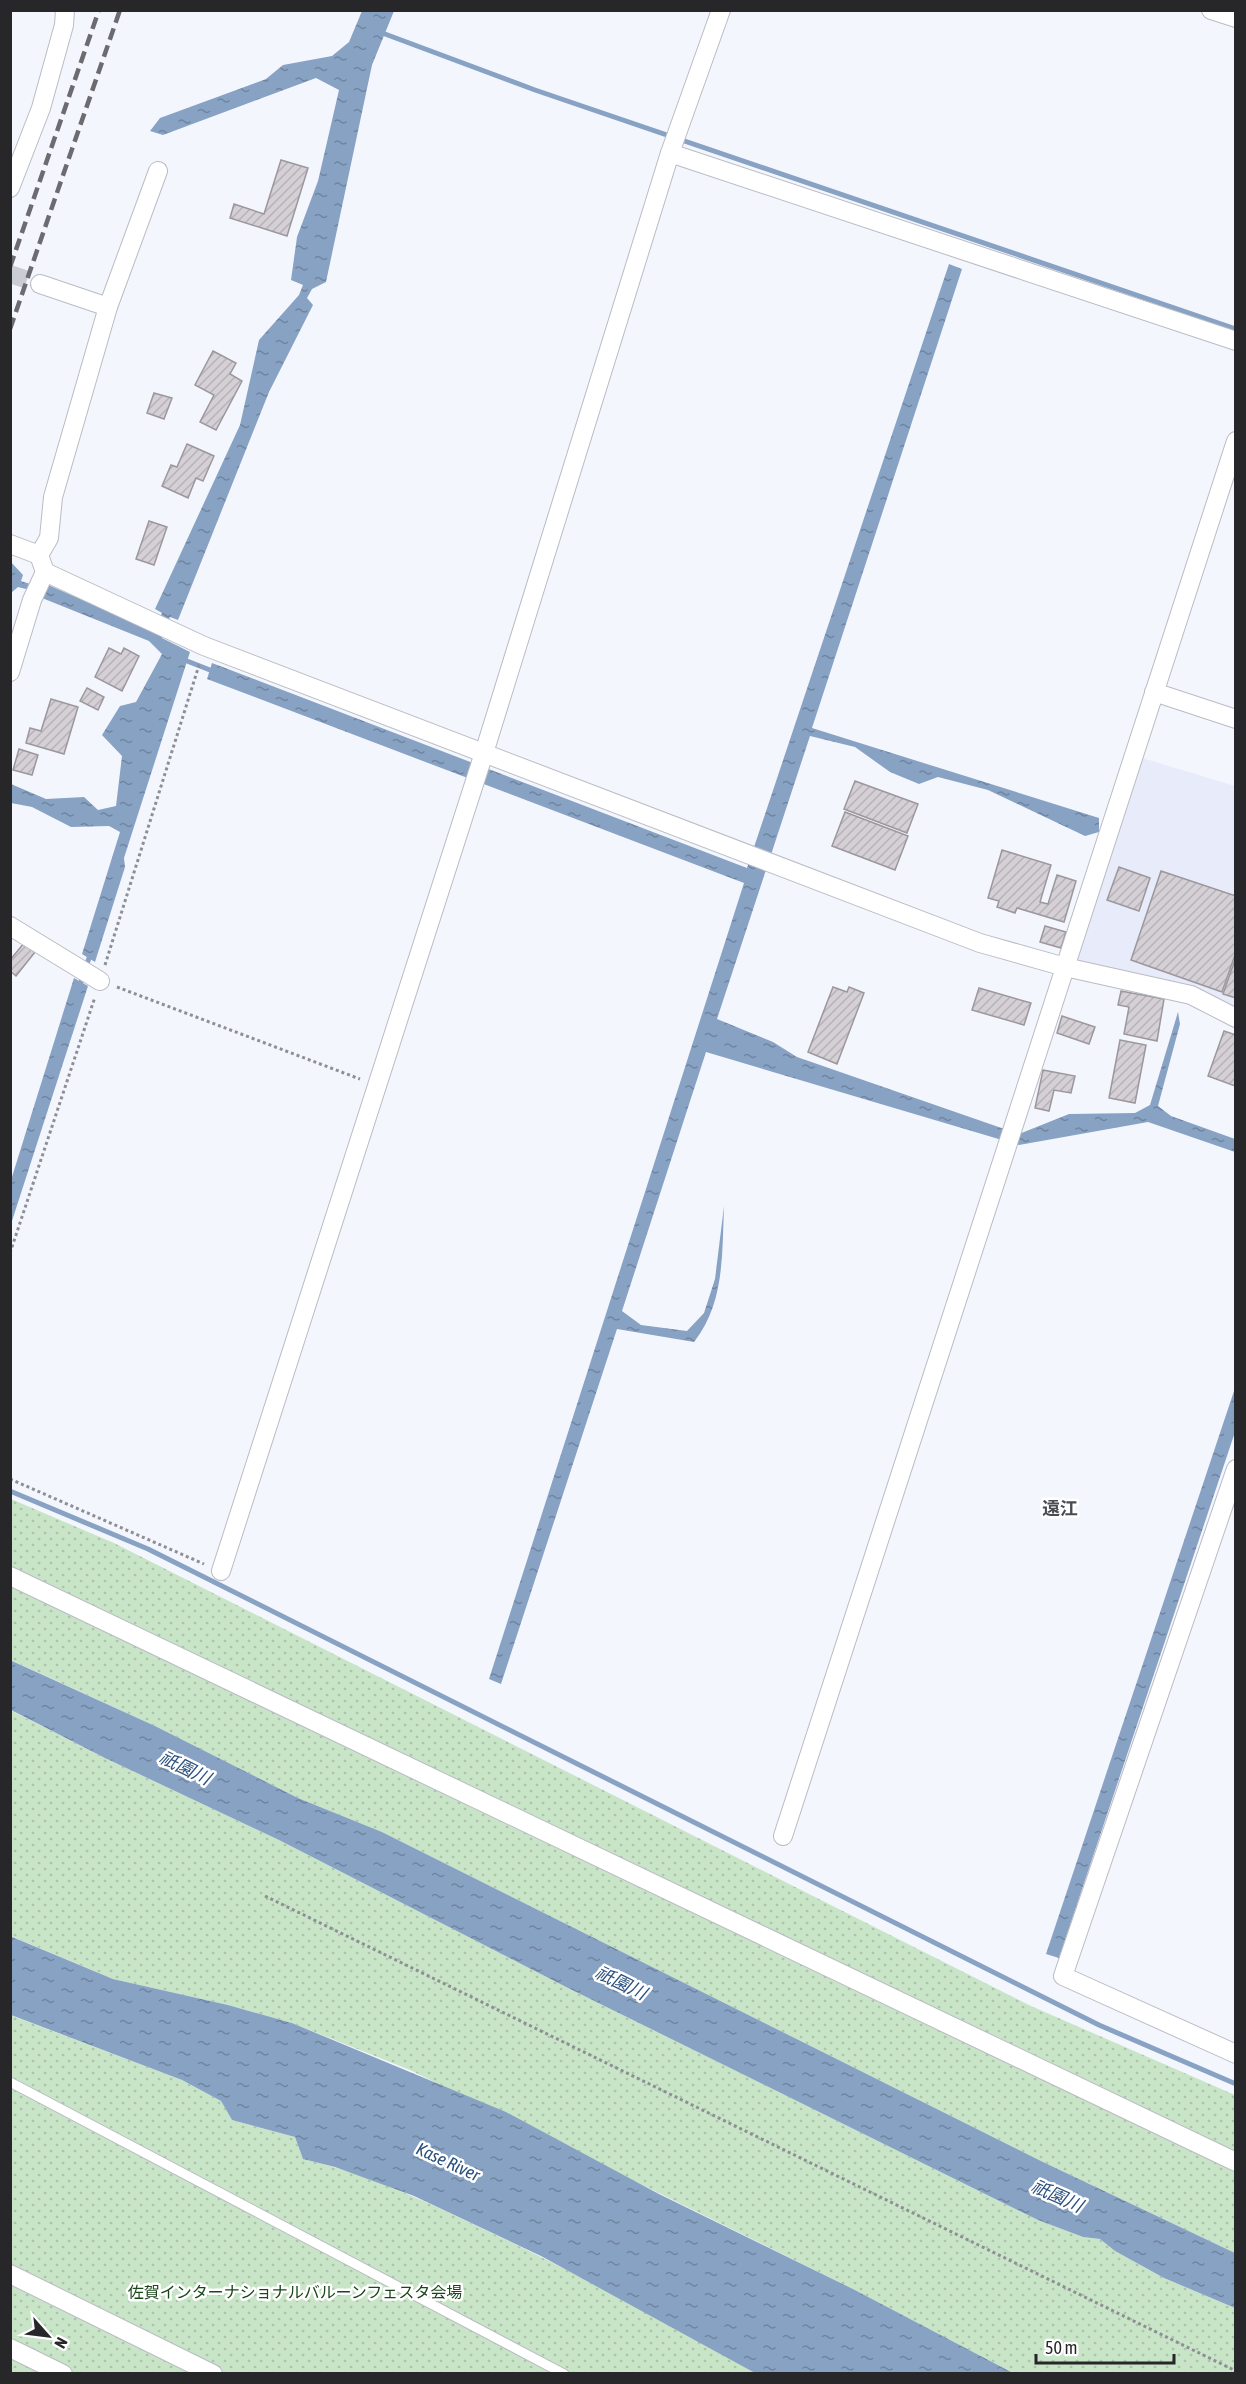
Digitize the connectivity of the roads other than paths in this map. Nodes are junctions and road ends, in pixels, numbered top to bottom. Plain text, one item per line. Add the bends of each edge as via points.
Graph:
1 (65, 10) edge
2 (721, 10) edge
3 (1211, 10) edge
4 (1236, 18) edge
5 (670, 153) junction
6 (158, 171) dead end
7 (10, 188) edge
8 (40, 284) tunnel mouth
9 (108, 307) junction
10 (1236, 341) edge
11 (1236, 441) edge
12 (10, 544) edge
13 (39, 555) junction
14 (43, 577) junction
15 (10, 672) edge
16 (1154, 692) junction
17 (1236, 719) edge
18 (482, 757) junction
19 (10, 927) edge
20 (1065, 967) junction
21 (90, 974) road end
22 (1236, 1018) edge
23 (1236, 1469) edge
24 (221, 1571) road end
25 (10, 1576) edge
26 (783, 1836) dead end
27 (1236, 2054) edge
28 (10, 2082) edge
29 (1236, 2162) edge
30 (10, 2274) edge
31 (10, 2348) edge
32 (63, 2373) edge
33 (213, 2373) edge
34 (564, 2373) edge

1 - 7 street via 41,108
2 - 5 street
3 - 4 street
5 - 10 street
5 - 18 street
6 - 9 street
8 - 9 street
9 - 13 street via 52,497 49,538
11 - 16 street
12 - 13 street
13 - 14 street
14 - 15 street
14 - 18 street
16 - 17 street
16 - 20 street
18 - 20 street via 980,943
18 - 24 street
19 - 21 street
20 - 22 street via 1191,995
20 - 26 street
23 - 27 street via 1063,1976
25 - 29 street
28 - 34 lane
30 - 33 street
31 - 32 street

